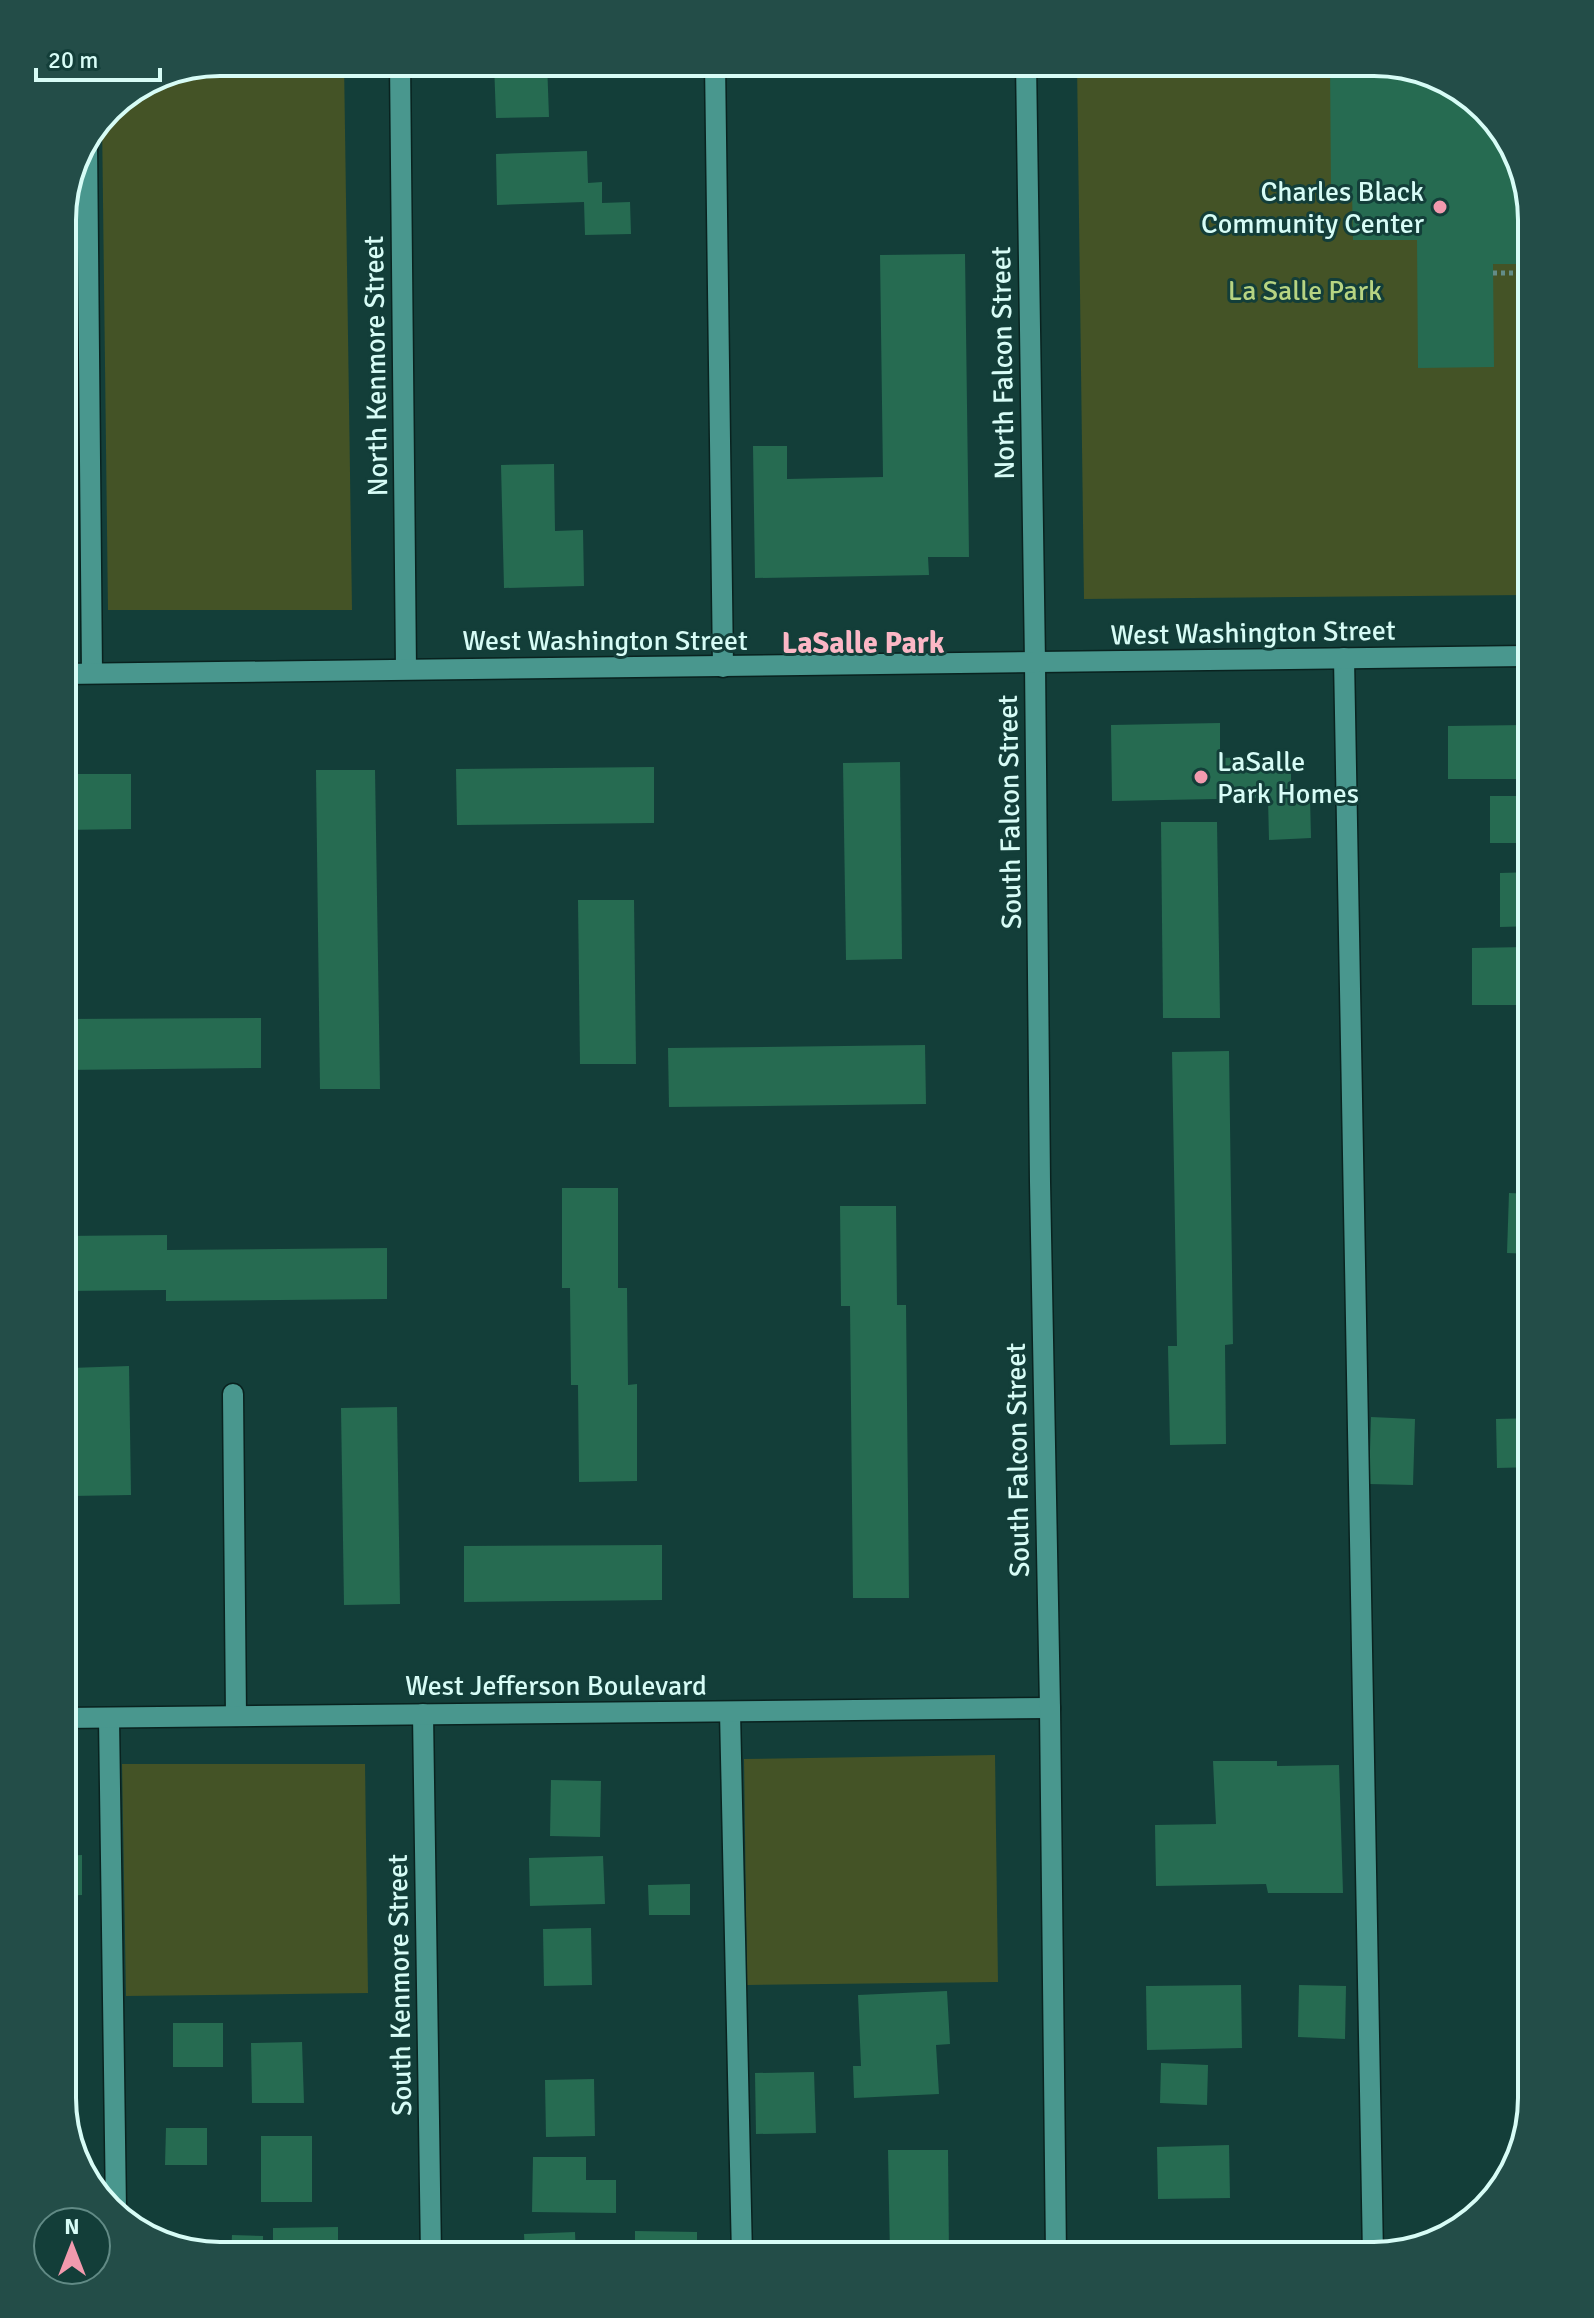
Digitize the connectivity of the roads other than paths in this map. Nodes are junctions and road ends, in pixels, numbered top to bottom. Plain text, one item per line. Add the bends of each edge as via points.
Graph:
1 (400, 76) edge
2 (715, 76) edge
3 (1026, 76) edge
4 (87, 164) edge
5 (1518, 656) edge
6 (1344, 658) junction
7 (1035, 663) junction
8 (723, 667) junction
9 (406, 669) junction
10 (92, 673) junction
11 (76, 674) edge
12 (233, 1394) dead end
13 (1050, 1708) junction
14 (730, 1712) junction
15 (423, 1714) junction
16 (236, 1716) junction
17 (76, 1718) edge
18 (109, 1718) junction
19 (116, 2197) edge
20 (431, 2242) edge
21 (742, 2242) edge
22 (1056, 2242) edge
23 (1373, 2242) edge

1 - 9 street, North Kenmore Street
2 - 8 street
3 - 7 street, North Falcon Street
4 - 10 street
5 - 6 street, West Washington Street
6 - 7 street, West Washington Street
6 - 23 street
7 - 8 street, West Washington Street
7 - 13 street, South Falcon Street
8 - 9 street, West Washington Street
9 - 10 street, West Washington Street
10 - 11 street, West Washington Street
12 - 16 street
13 - 14 street, West Jefferson Boulevard
13 - 22 street, South Falcon Street
14 - 15 street, West Jefferson Boulevard
14 - 21 street
15 - 16 street, West Jefferson Boulevard
15 - 20 street, South Kenmore Street
16 - 18 street, West Jefferson Boulevard
17 - 18 street, West Jefferson Boulevard
18 - 19 street

